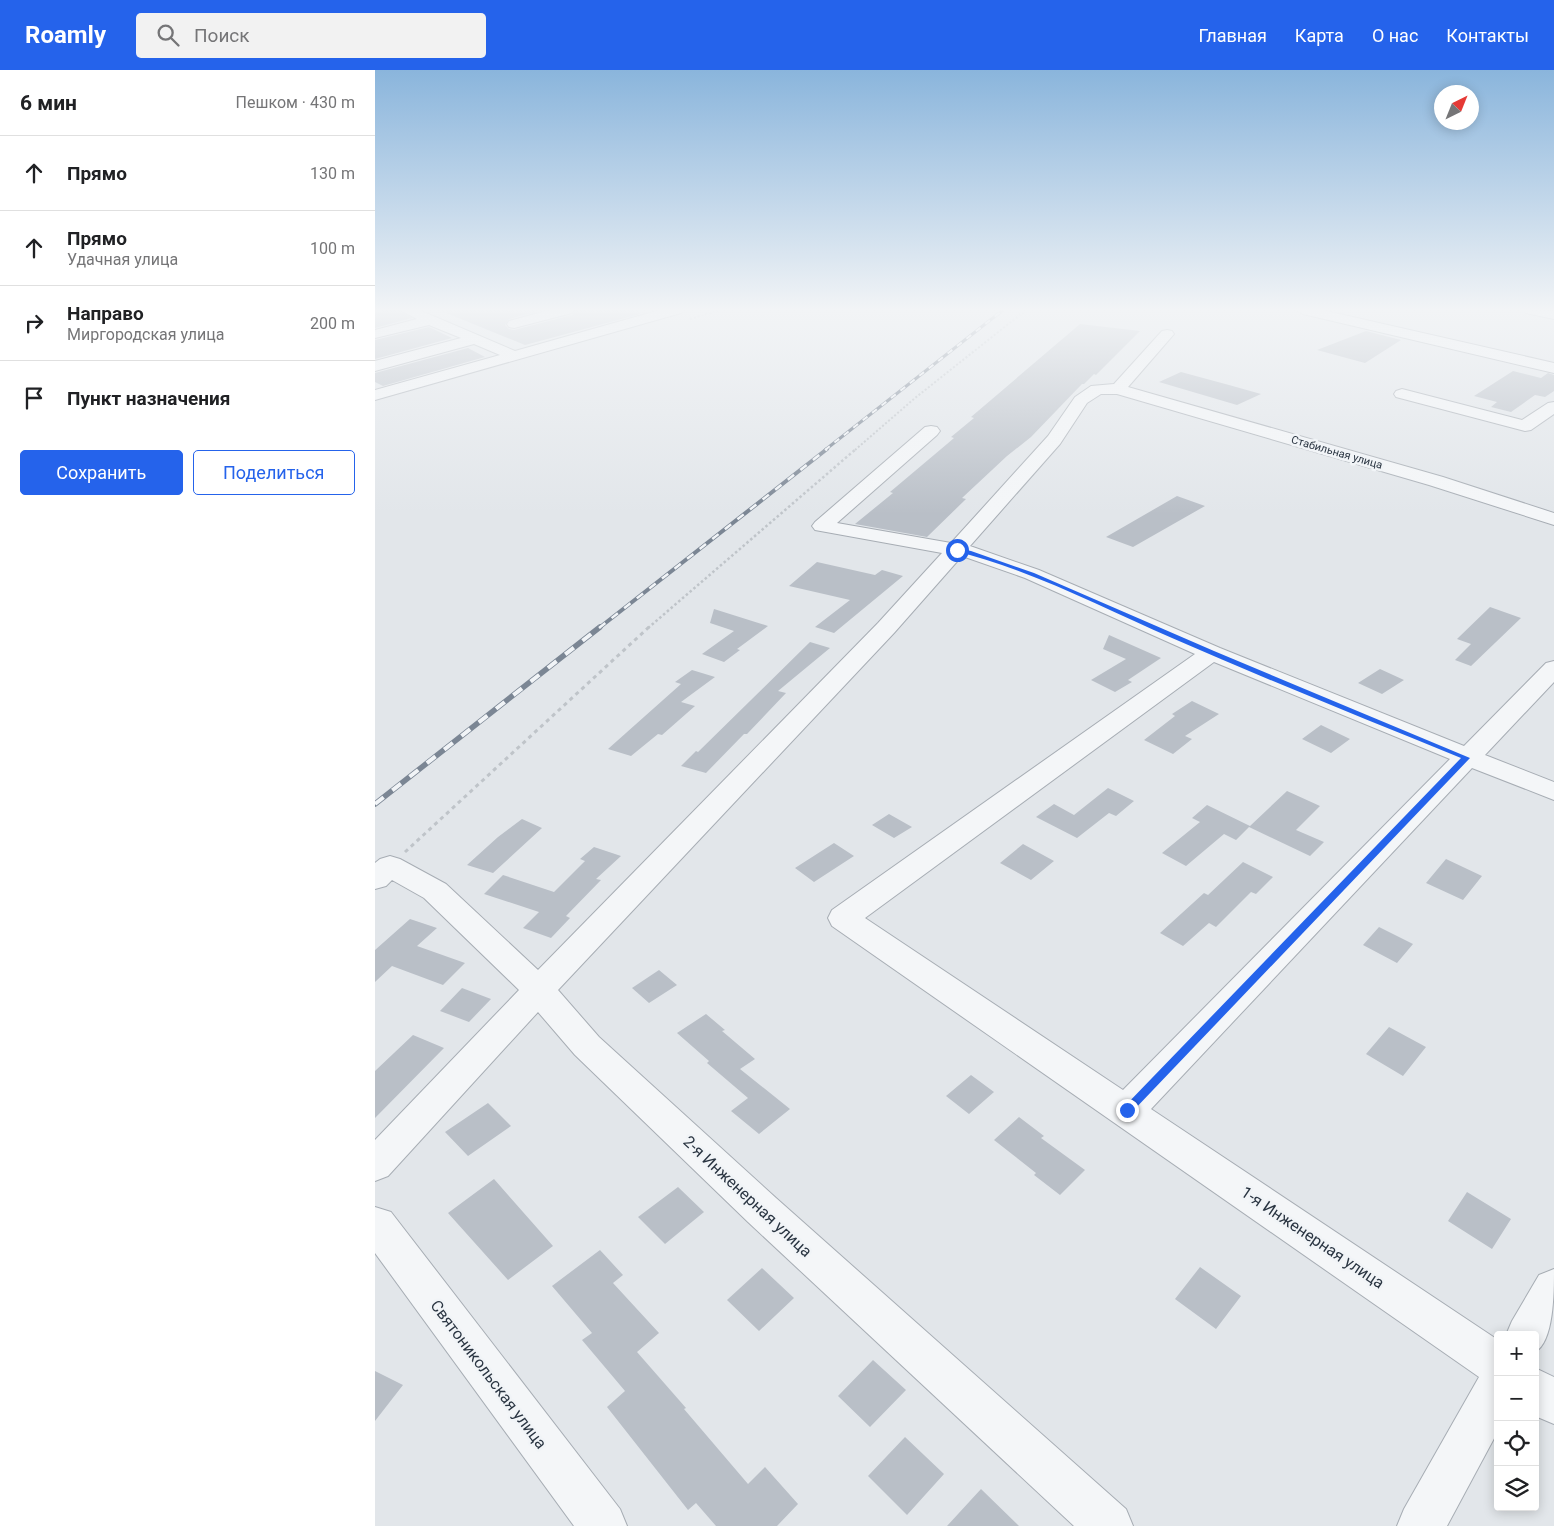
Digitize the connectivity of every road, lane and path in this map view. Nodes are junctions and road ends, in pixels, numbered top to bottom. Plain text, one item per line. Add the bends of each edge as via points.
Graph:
1 (438, 378) edge
2 (940, 378) edge
3 (1128, 378) edge
4 (1118, 389) junction
5 (1402, 394) dead end
6 (375, 396) edge
7 (1554, 407) edge
8 (931, 430) dead end
9 (1554, 519) edge
10 (957, 550) junction
11 (1212, 653) junction
12 (1554, 668) edge
13 (1466, 758) junction
14 (1554, 792) edge
15 (383, 872) edge
16 (539, 990) junction
17 (1127, 1110) junction
18 (375, 1165) edge
19 (375, 1224) edge
20 (1554, 1288) edge
21 (1529, 1331) edge
22 (1494, 1361) edge
23 (1494, 1393) edge
24 (1539, 1393) edge
25 (1554, 1402) edge
26 (599, 1524) edge
27 (1109, 1526) edge
28 (1421, 1526) edge

1 - 6 street
2 - 15 path via 651,626
3 - 4 street
4 - 9 street, Стабильная улица via 1436,481
4 - 10 street via 1097,389 1081,400 1054,440
5 - 7 street via 1525,426
8 - 10 street via 822,526
10 - 11 street via 1032,574
10 - 16 street
11 - 13 street
11 - 17 street, 1-я Инженерная улица via 843,918
12 - 13 street
13 - 14 street
13 - 17 street
15 - 16 street, 2-я Инженерная улица via 435,891
16 - 18 street
16 - 27 street, 2-я Инженерная улица via 587,1046
17 - 22 street, 1-я Инженерная улица
19 - 26 street, Святоникольская улица
20 - 21 street
23 - 28 street
24 - 25 street

